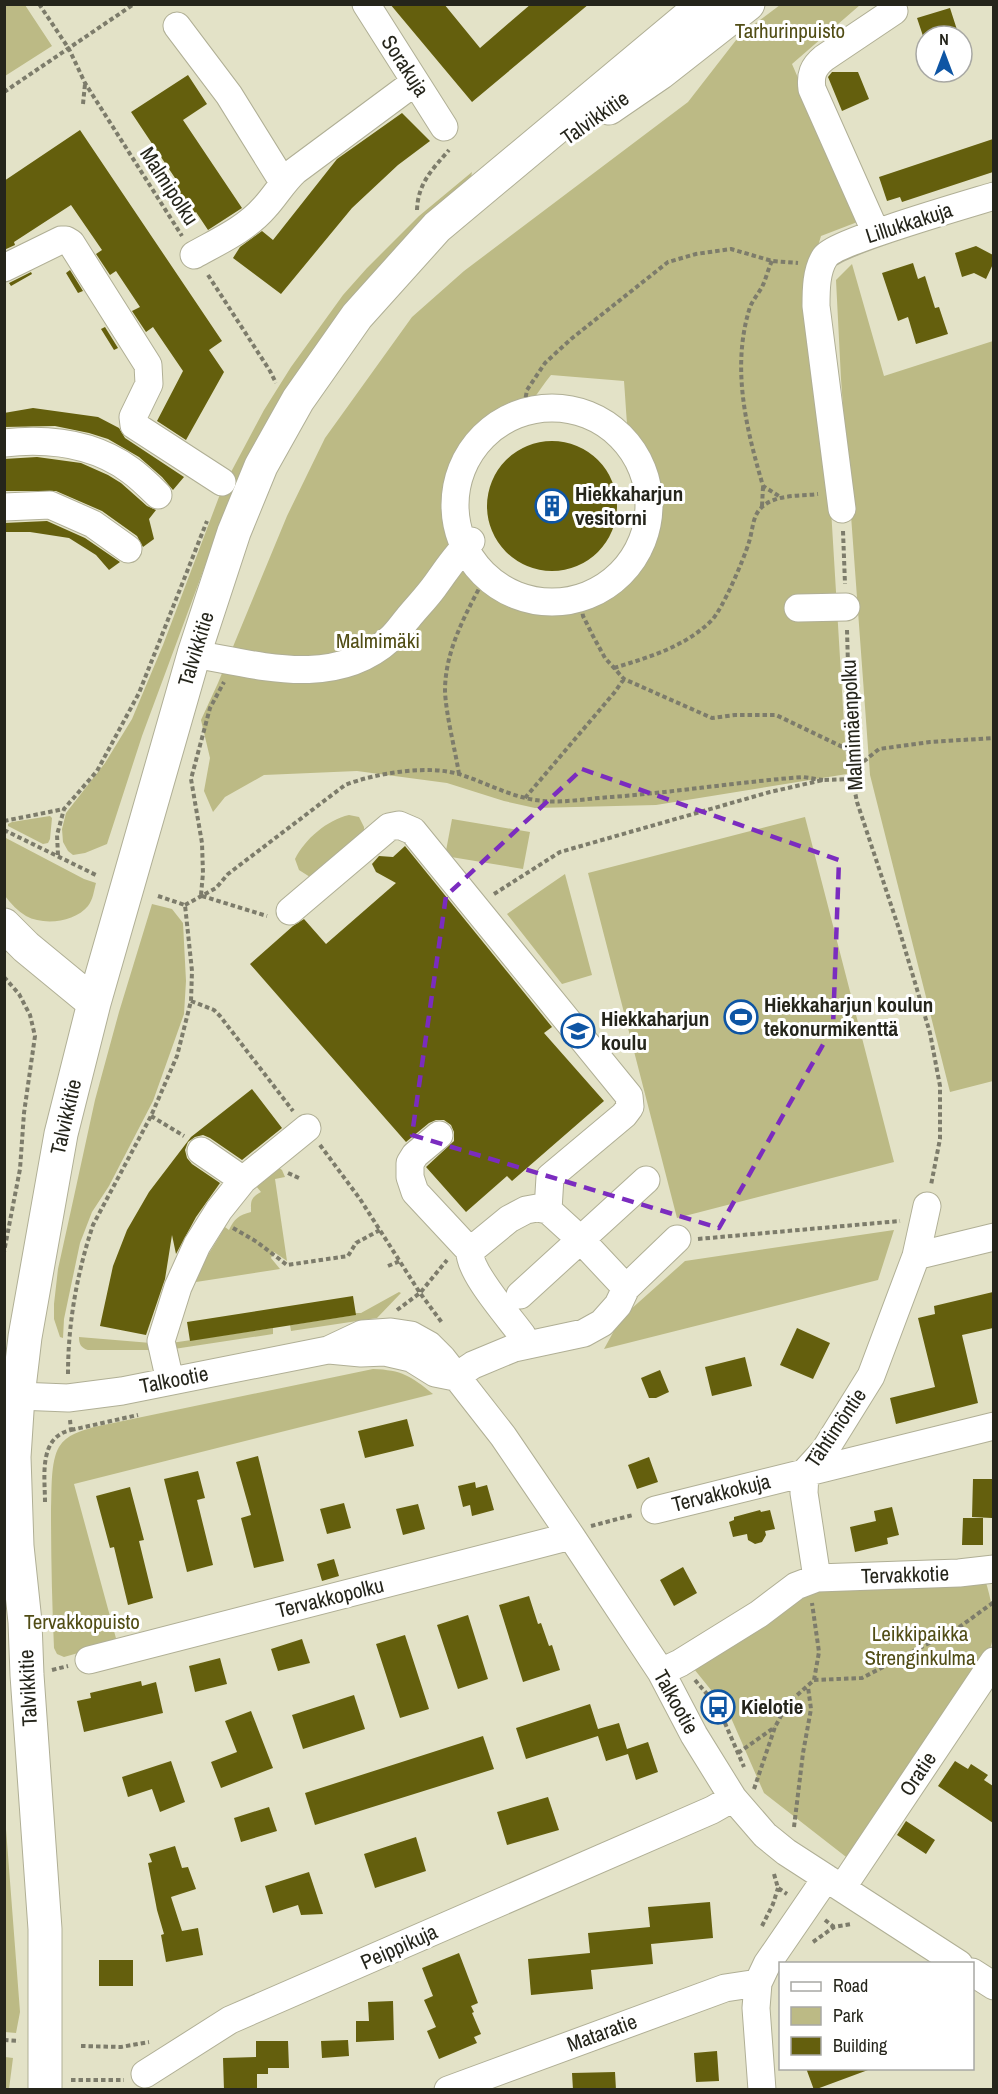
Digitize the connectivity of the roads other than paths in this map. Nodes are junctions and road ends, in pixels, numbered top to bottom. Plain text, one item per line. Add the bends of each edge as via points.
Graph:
1 (366, 4) edge
2 (704, 4) edge
3 (748, 4) edge
4 (894, 11) dead end
5 (177, 26) dead end
6 (415, 82) junction
7 (444, 127) road end
8 (283, 182) junction
9 (993, 196) edge
10 (427, 220) junction
11 (876, 233) junction
12 (194, 255) road end
13 (4, 268) edge
14 (4, 443) edge
15 (222, 482) road end
16 (158, 495) dead end
17 (841, 500) road end
18 (4, 507) edge
19 (467, 544) junction
20 (128, 549) dead end
21 (846, 607) road end
22 (798, 608) dead end
23 (194, 654) junction
24 (290, 910) road end
25 (4, 925) edge
26 (94, 1003) junction
27 (307, 1128) dead end
28 (439, 1135) dead end
29 (196, 1146) road end
30 (243, 1180) junction
31 (646, 1180) dead end
32 (548, 1210) junction
33 (925, 1214) road end
34 (993, 1237) edge
35 (676, 1239) road end
36 (580, 1240) junction
37 (470, 1251) junction
38 (916, 1256) junction
39 (626, 1288) junction
40 (520, 1295) dead end
41 (525, 1346) junction
42 (455, 1377) junction
43 (170, 1381) junction
44 (18, 1396) junction
45 (993, 1426) edge
46 (805, 1472) junction
47 (655, 1510) road end
48 (579, 1532) junction
49 (993, 1573) edge
50 (810, 1580) junction
51 (89, 1660) dead end
52 (993, 1660) edge
53 (661, 1672) junction
54 (743, 1794) junction
55 (834, 1883) junction
56 (956, 1962) edge
57 (974, 1973) edge
58 (758, 1983) junction
59 (993, 1986) edge
60 (145, 2074) road end
61 (55, 2085) edge
62 (448, 2090) edge
63 (762, 2090) edge

1 - 6 street, Sorakuja
2 - 10 main road, Talvikkitie
3 - 10 main road, Talvikkitie via 660,74
4 - 11 street via 814,66 810,80
5 - 8 street via 229,95
6 - 7 street, Sorakuja
6 - 8 street
8 - 12 street via 246,225
9 - 11 street, Lillukkakuja
10 - 23 main road, Talvikkitie via 278,433 234,531
11 - 17 street, Lillukkakuja via 826,250 817,286 816,306
13 - 15 street via 61,240 70,243 148,366 149,384 133,417 134,425
14 - 16 street via 57,442 95,450 131,470
18 - 20 street via 50,505 93,524
19 - 19 street via 485,577 513,595 546,603 580,599 607,586 630,565 648,522 645,477 632,450 611,428 584,413 554,408 523,412 498,424 477,443 462,467 454,494 455,523
19 - 23 street via 390,639 367,655 309,671
21 - 22 street
23 - 26 main road, Talvikkitie
24 - 32 street via 388,828 399,825 413,831 628,1096 630,1107 624,1115 550,1177
25 - 26 main road
26 - 44 main road, Talvikkitie via 61,1134
27 - 30 street
28 - 37 street via 415,1155 410,1163 410,1177 415,1192
29 - 30 street
30 - 43 street via 197,1245 178,1287 161,1341
31 - 36 street
32 - 36 street
32 - 37 street via 537,1208 517,1215
33 - 38 street
34 - 38 street
35 - 39 street
36 - 39 street
36 - 40 street
37 - 41 street via 474,1270 522,1335
38 - 46 street, Tähtimöntie via 871,1376 825,1450
39 - 41 street via 618,1305 602,1323 584,1333
41 - 42 street via 473,1365
42 - 43 street, Talkootie via 435,1373 411,1358 385,1352 328,1350
42 - 48 street, Talkootie
43 - 44 street, Talkootie via 68,1398
44 - 61 main road, Talvikkitie via 14,1457 16,1524
45 - 46 street, Tervakkokuja
46 - 47 street, Tervakkokuja
46 - 50 street, Tähtimöntie
48 - 51 street, Tervakkopolku
48 - 53 street, Talkootie
49 - 50 street, Tervakkotie
50 - 53 street
52 - 55 street, Oratie
53 - 54 street, Talkootie via 694,1735
54 - 55 street, Talkootie via 765,1835
54 - 60 street, Peippikuja via 230,2020
55 - 56 street, Talkootie
55 - 58 street via 767,1964
57 - 59 street
58 - 62 street, Mataratie via 725,1988
58 - 63 street

